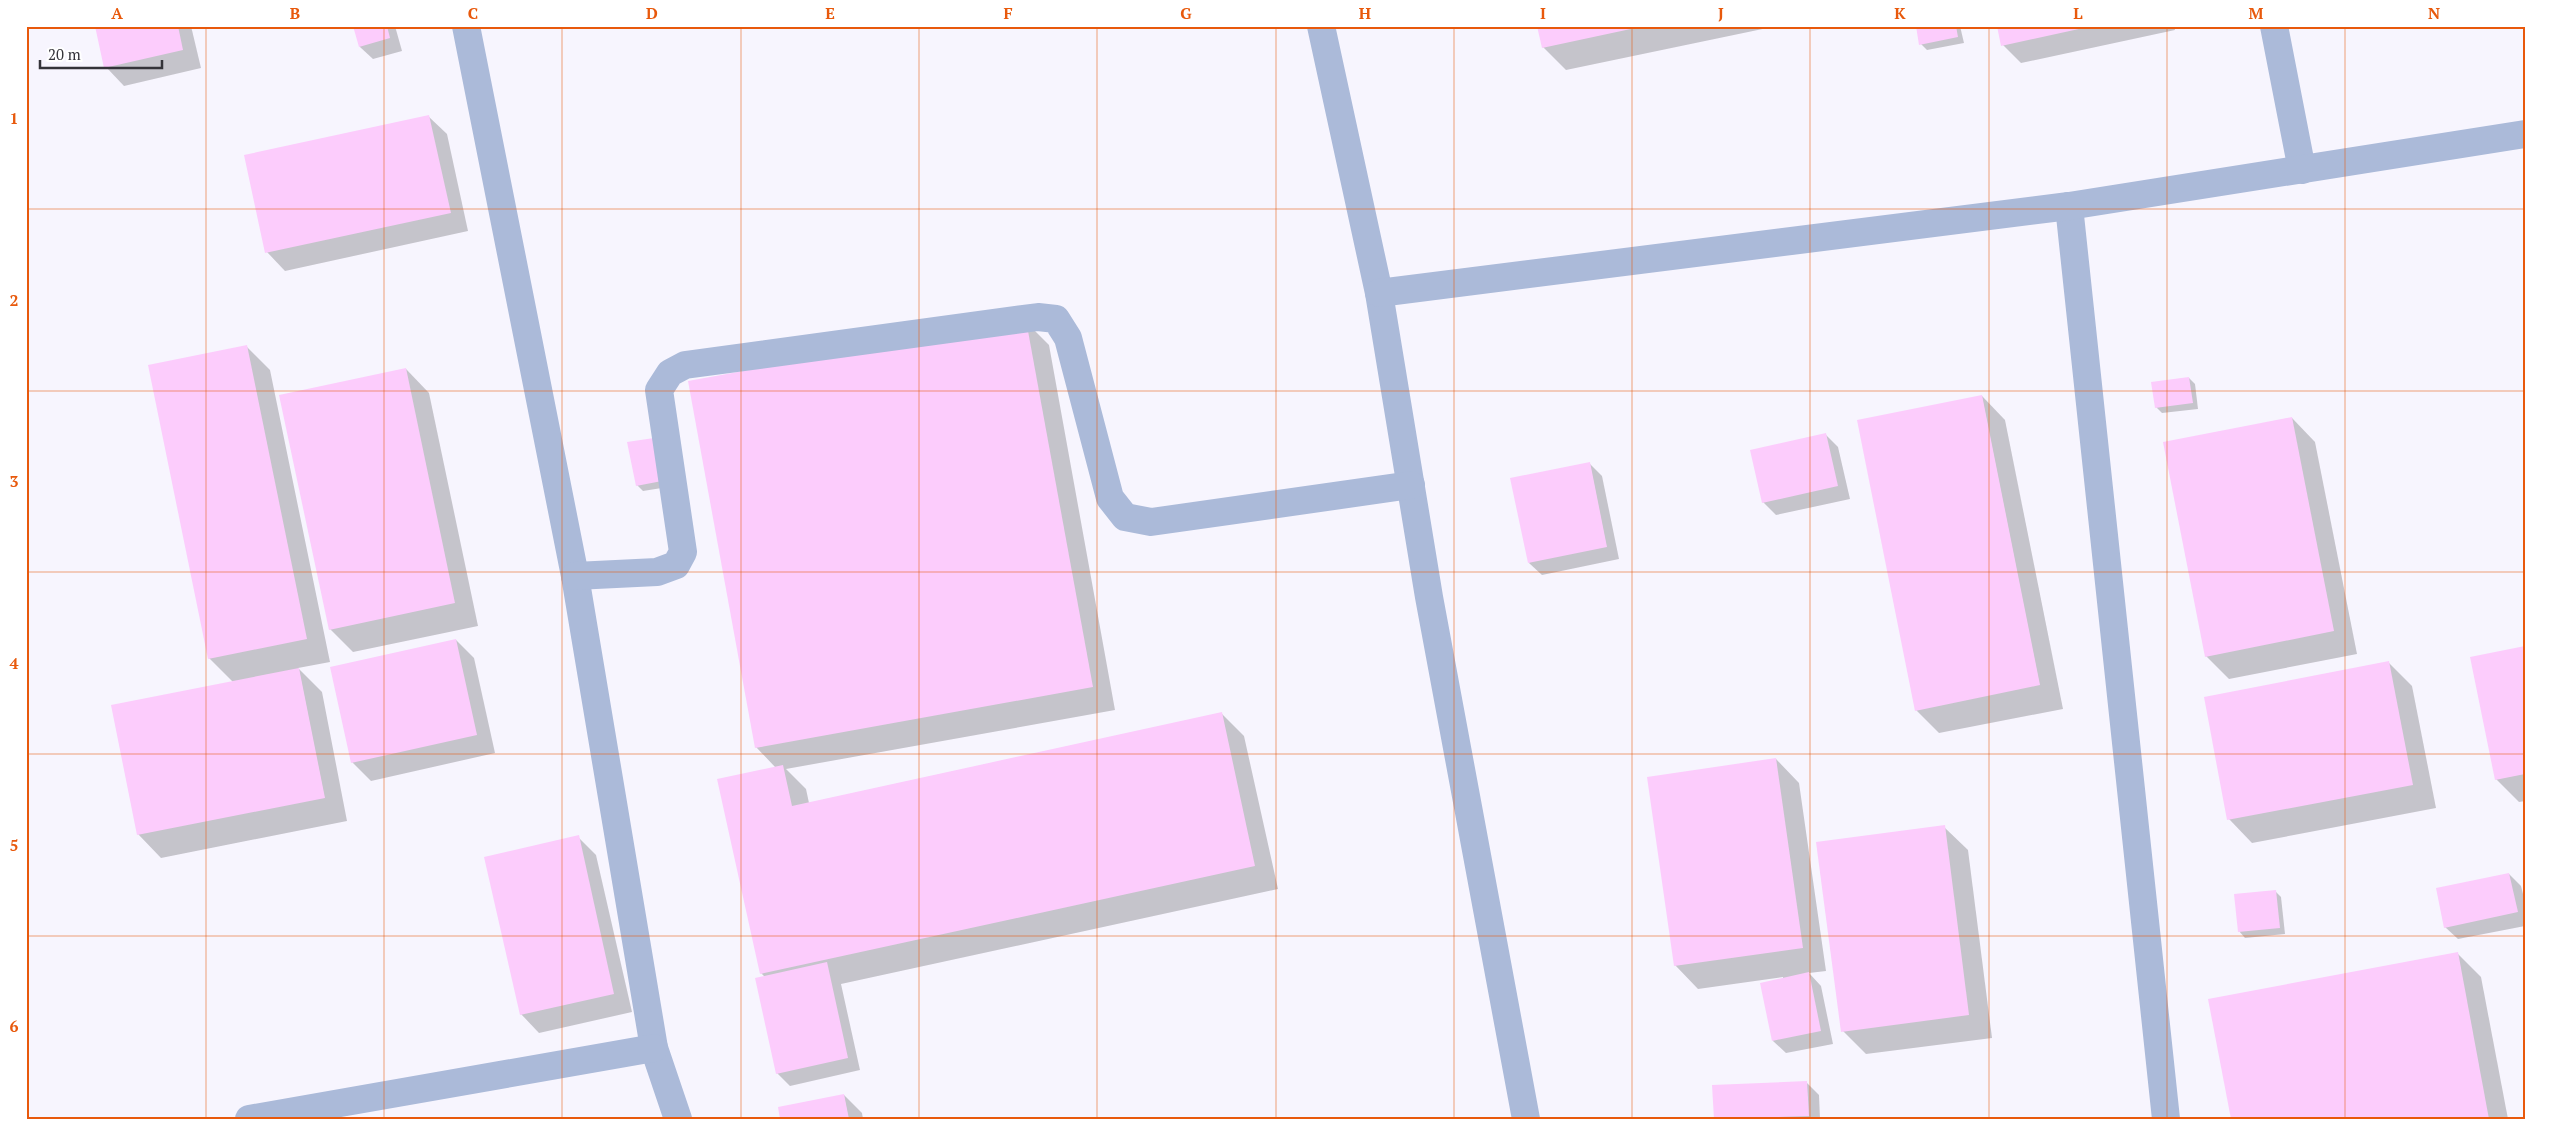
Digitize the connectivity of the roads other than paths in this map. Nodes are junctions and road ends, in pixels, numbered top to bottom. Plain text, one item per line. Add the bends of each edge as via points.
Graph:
1 (466, 26) edge
2 (1321, 26) edge
3 (2274, 26) edge
4 (2525, 134) edge
5 (2302, 170) junction
6 (2069, 206) junction
7 (1379, 293) junction
8 (1411, 485) junction
9 (576, 576) junction
10 (654, 1048) junction
11 (249, 1119) edge
12 (678, 1119) edge
13 (1526, 1119) edge
14 (2166, 1119) edge

1 - 9 street
2 - 7 street
3 - 5 street
4 - 5 street
5 - 6 street
6 - 7 street
6 - 14 street
7 - 8 street
8 - 9 street via 1151,522 1125,517 1110,498 1068,338 1056,319 1038,317 685,365 670,373 659,390 683,552 676,565 657,572
8 - 13 street via 1430,607
9 - 10 street
10 - 11 street
10 - 12 street

